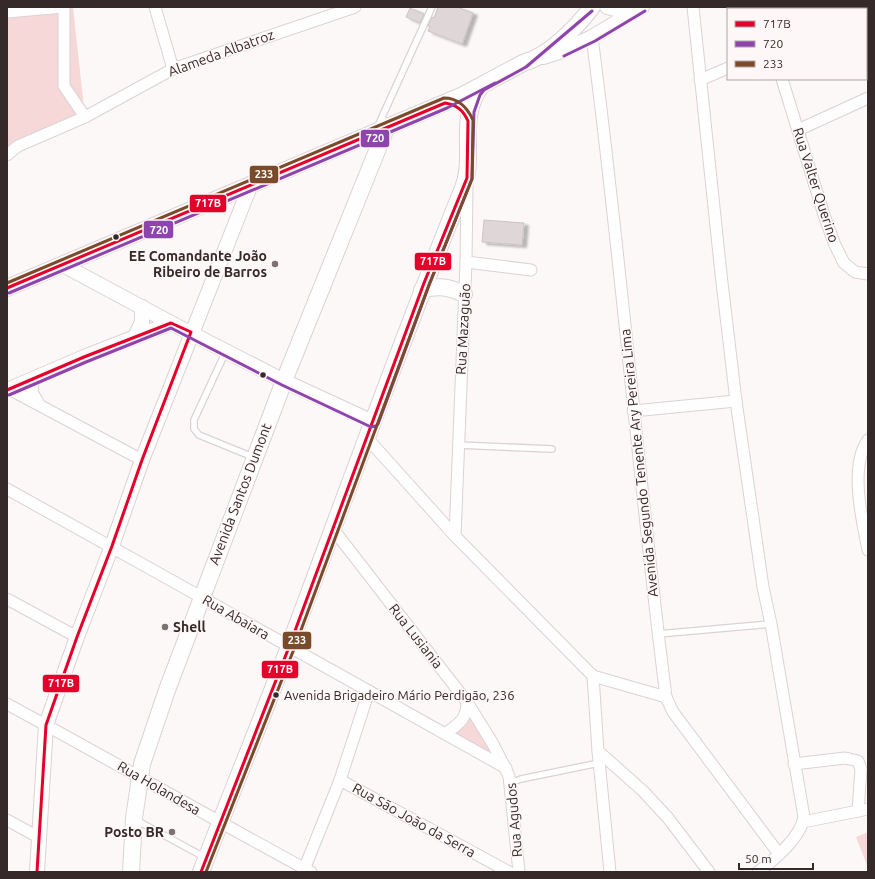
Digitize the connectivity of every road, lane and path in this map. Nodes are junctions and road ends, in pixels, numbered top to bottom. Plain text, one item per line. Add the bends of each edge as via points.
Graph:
1 (63, 7) edge
2 (155, 7) edge
3 (356, 7) edge
4 (432, 7) edge
5 (590, 7) edge
6 (607, 7) edge
7 (693, 7) edge
8 (639, 8) edge
9 (7, 12) edge
10 (592, 37) junction
11 (528, 62) junction
12 (172, 68) junction
13 (727, 68) edge
14 (700, 80) junction
15 (782, 80) edge
16 (481, 86) junction
17 (868, 98) edge
18 (445, 103) junction
19 (85, 117) junction
20 (468, 121) junction
21 (381, 129) junction
22 (798, 130) junction
23 (7, 155) edge
24 (467, 178) junction
25 (251, 184) junction
26 (466, 262) junction
27 (64, 265) junction
28 (531, 270) dead end
29 (868, 274) edge
30 (7, 288) edge
31 (422, 290) junction
32 (464, 294) junction
33 (142, 307) junction
34 (172, 323) junction
35 (191, 332) junction
36 (135, 337) junction
37 (226, 351) junction
38 (33, 379) junction
39 (284, 381) junction
40 (8, 389) edge
41 (736, 401) junction
42 (39, 404) junction
43 (633, 412) junction
44 (373, 422) junction
45 (367, 438) junction
46 (868, 440) edge
47 (458, 445) junction
48 (552, 448) dead end
49 (254, 457) junction
50 (142, 460) junction
51 (7, 489) edge
52 (333, 529) junction
53 (455, 536) junction
54 (112, 546) junction
55 (868, 550) edge
56 (201, 597) junction
57 (7, 599) edge
58 (771, 624) junction
59 (658, 634) junction
60 (77, 637) junction
61 (289, 647) junction
62 (593, 676) junction
63 (369, 691) junction
64 (666, 697) junction
65 (466, 702) junction
66 (7, 704) edge
67 (46, 725) junction
68 (445, 734) junction
69 (598, 751) junction
70 (599, 763) junction
71 (794, 764) junction
72 (506, 768) junction
73 (140, 777) junction
74 (340, 780) junction
75 (510, 783) junction
76 (863, 810) edge
77 (134, 818) junction
78 (7, 820) edge
79 (803, 822) junction
80 (220, 823) junction
81 (40, 838) junction
82 (779, 854) junction
83 (204, 865) edge
84 (306, 871) edge
85 (37, 872) edge
86 (131, 872) edge
87 (508, 872) edge
88 (519, 872) edge
89 (610, 872) edge
90 (709, 872) edge
91 (758, 872) edge

1 - 9 street
1 - 19 street via 64,86
2 - 12 street
3 - 12 street, Alameda Albatroz
4 - 21 lane
5 - 11 main road via 565,37
6 - 8 street via 619,10
7 - 14 street
8 - 10 street
10 - 11 street via 562,51
10 - 43 street, Avenida Segundo Tenente Ary Pereira Lima via 610,180
11 - 16 main road
12 - 19 street, Alameda Albatroz
13 - 14 street
14 - 41 street
15 - 22 street, Rua Valter Querino
16 - 18 main road
16 - 20 main road, Rua Mazaguão via 472,102
17 - 22 street
18 - 20 main road via 457,106
18 - 21 main road
19 - 23 street, Alameda Albatroz via 18,146
20 - 24 main road, Rua Mazaguão
21 - 25 main road
21 - 39 main road, Avenida Santos Dumont
22 - 29 street, Rua Valter Querino via 835,245 844,263 855,272
24 - 26 street, Rua Mazaguão
24 - 31 main road
25 - 27 main road
25 - 35 street
26 - 28 street
26 - 32 street, Rua Mazaguão
27 - 30 main road
27 - 33 street
31 - 32 main road via 437,286
31 - 44 main road
32 - 47 street, Rua Mazaguão
33 - 34 street
33 - 36 street via 142,322
34 - 35 street
34 - 36 street
35 - 37 street
35 - 50 street
36 - 38 street
37 - 39 street
37 - 49 lane via 194,420 194,429 198,435
38 - 40 street
38 - 42 street via 32,392
39 - 44 street
39 - 49 main road, Avenida Santos Dumont
40 - 42 street
41 - 43 street
41 - 58 street via 763,587
42 - 50 street
43 - 59 street, Avenida Segundo Tenente Ary Pereira Lima
44 - 45 main road
45 - 52 main road
45 - 53 street
46 - 55 street via 859,462 858,478
47 - 48 lane
47 - 53 street, Rua Mazaguão
49 - 56 main road, Avenida Santos Dumont
50 - 54 street
51 - 54 street, Rua Abaiara
52 - 61 main road
52 - 65 street, Rua Lusiania
53 - 62 street
54 - 56 street, Rua Abaiara
54 - 60 street
56 - 61 street, Rua Abaiara
56 - 73 main road, Avenida Santos Dumont via 167,690
57 - 60 street
58 - 59 lane
58 - 71 street
59 - 64 street, Avenida Segundo Tenente Ary Pereira Lima
60 - 67 street
61 - 63 street, Rua Abaiara
61 - 80 main road
62 - 64 street
62 - 69 street
63 - 68 street, Rua Abaiara
63 - 74 street
64 - 82 street, Avenida Segundo Tenente Ary Pereira Lima via 673,712
65 - 68 street via 464,718
65 - 72 street, Rua Lusiania
66 - 67 street, Rua Holandesa
67 - 73 street, Rua Holandesa
67 - 81 street
68 - 72 street, Rua Abaiara
69 - 70 street
69 - 90 street via 643,791 668,818
70 - 75 lane
70 - 89 street
71 - 76 street via 845,758 858,761 861,769
71 - 79 street
72 - 75 street, Rua Agudos
73 - 77 main road, Avenida Santos Dumont
73 - 80 street, Rua Holandesa
74 - 84 street
74 - 87 street, Rua São João da Serra
75 - 88 street, Rua Agudos
76 - 79 street
77 - 83 lane
77 - 86 main road, Avenida Santos Dumont
78 - 81 street
79 - 82 street
80 - 83 main road
80 - 84 street, Rua Holandesa
81 - 85 street
82 - 91 street

